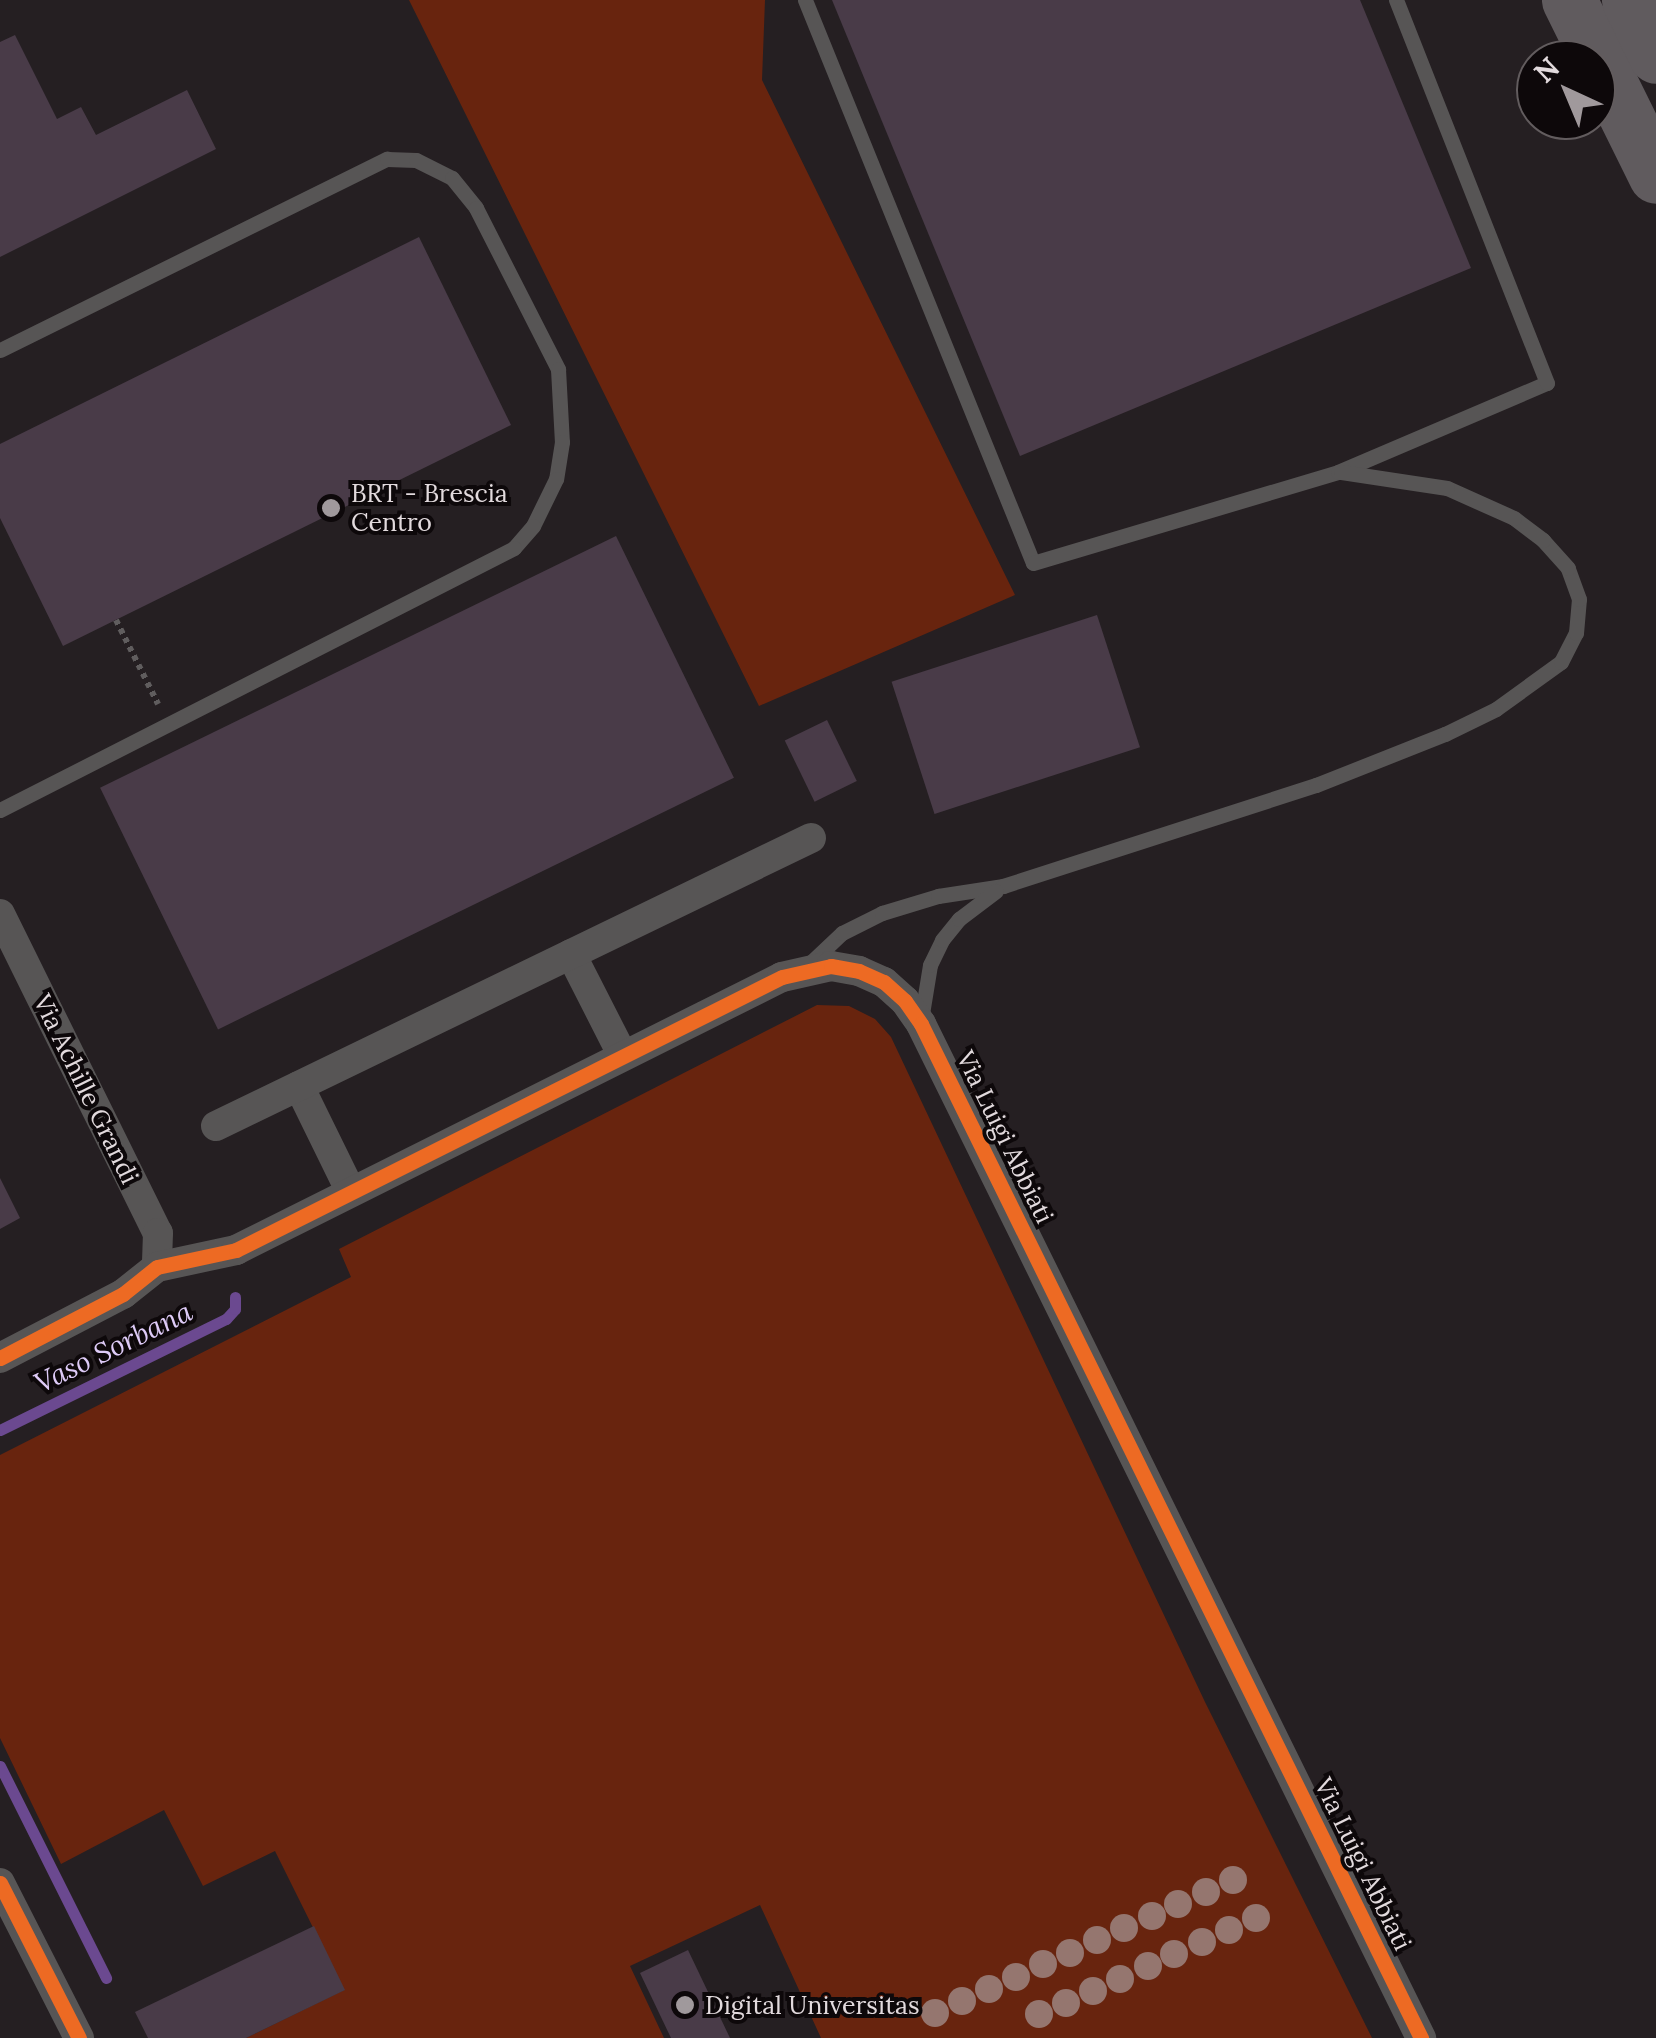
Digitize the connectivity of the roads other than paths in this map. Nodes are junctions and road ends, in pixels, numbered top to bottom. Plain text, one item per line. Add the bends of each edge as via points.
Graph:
1 (804, 0) edge
2 (1396, 0) edge
3 (1570, 0) edge
4 (1629, 0) edge
5 (1656, 56) edge
6 (1656, 176) edge
7 (0, 350) edge
8 (1338, 472) junction
9 (0, 810) edge
10 (811, 838) dead end
11 (1003, 886) junction
12 (0, 914) edge
13 (571, 954) junction
14 (804, 970) junction
15 (921, 1024) junction
16 (623, 1056) junction
17 (299, 1086) junction
18 (216, 1126) dead end
19 (351, 1192) junction
20 (157, 1267) junction
21 (0, 1358) edge
22 (0, 1882) edge
23 (79, 2038) edge
24 (1421, 2038) edge

1 - 8 lane via 1033,563
2 - 8 lane via 1547,383
3 - 6 highway
4 - 5 highway
7 - 9 lane via 388,159 416,160 452,178 476,208 558,369 562,442 556,479 514,548
8 - 11 lane via 1464,494 1543,540 1568,568 1579,600 1576,632 1561,662 1496,709 1446,734 1316,785
10 - 13 street
11 - 14 lane via 882,913 842,933
11 - 15 lane via 942,940 930,965
12 - 20 street, Via Achille Grandi via 158,1233
13 - 16 street
13 - 17 street
14 - 15 street, Via Luigi Abbiati via 831,966 884,982
14 - 16 street, Via Luigi Abbiati
15 - 24 street, Via Luigi Abbiati
16 - 19 street, Via Luigi Abbiati
17 - 18 street
17 - 19 street
19 - 20 street, Via Luigi Abbiati via 236,1250
20 - 21 street via 123,1294
22 - 23 street

